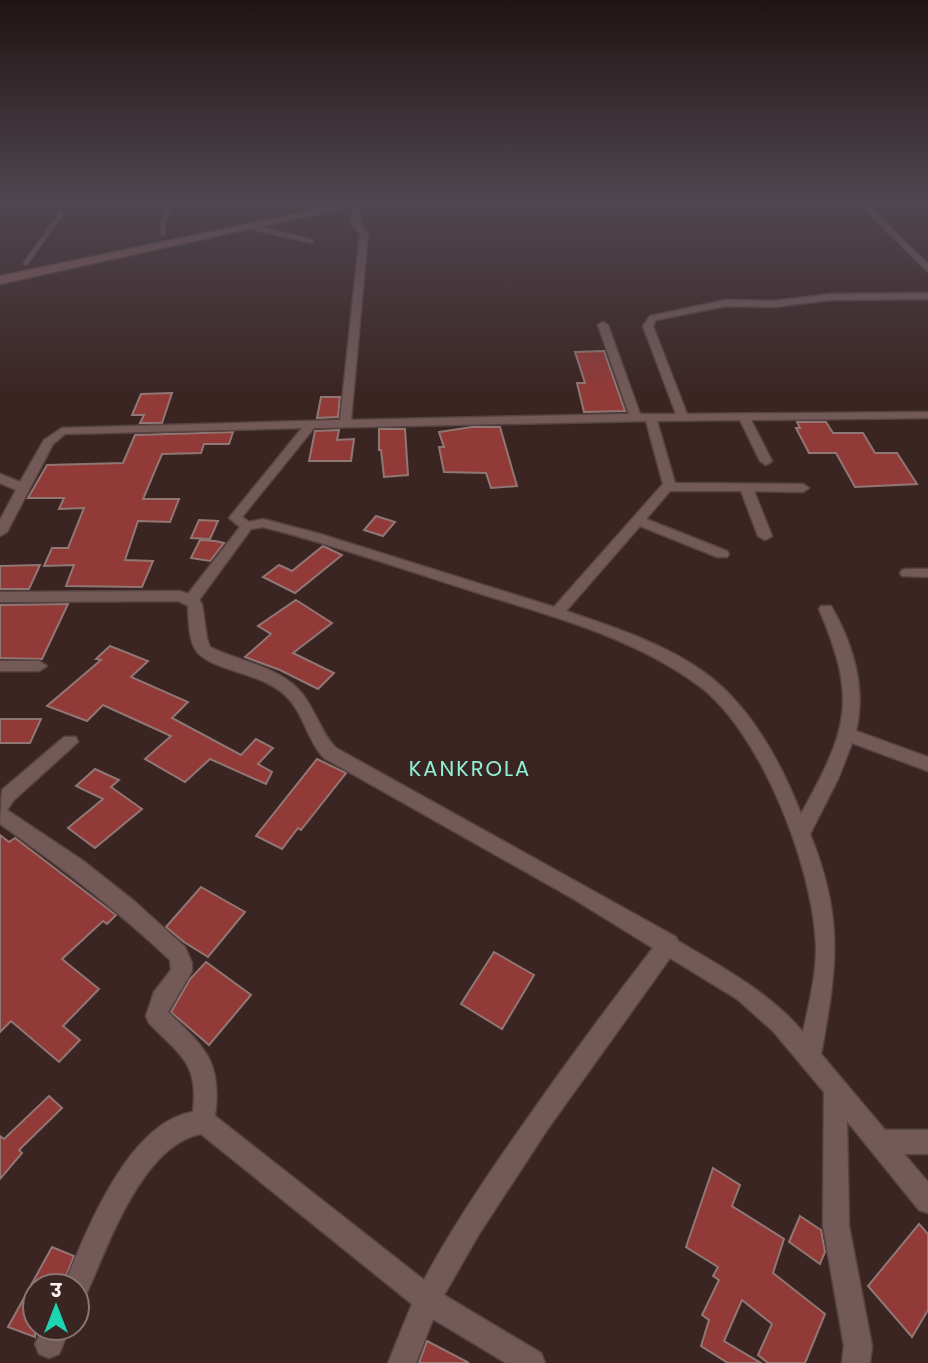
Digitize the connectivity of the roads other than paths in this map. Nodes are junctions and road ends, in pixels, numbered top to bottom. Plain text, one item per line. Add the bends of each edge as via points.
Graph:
1 (66, 266) edge
2 (361, 266) edge
3 (0, 280) edge
4 (928, 296) edge
5 (603, 325) dead end
6 (928, 415) edge
7 (744, 417) junction
8 (636, 418) junction
9 (651, 418) junction
10 (683, 418) junction
11 (345, 422) junction
12 (312, 423) junction
13 (766, 461) dead end
14 (0, 478) edge
15 (667, 487) junction
16 (23, 488) junction
17 (746, 488) junction
18 (803, 488) dead end
19 (637, 520) junction
20 (247, 526) junction
21 (0, 532) edge
22 (765, 536) dead end
23 (722, 554) dead end
24 (907, 573) dead end
25 (928, 573) edge
26 (0, 597) edge
27 (191, 601) junction
28 (826, 609) dead end
29 (556, 614) junction
30 (0, 666) edge
31 (39, 666) dead end
32 (846, 734) junction
33 (70, 742) dead end
34 (928, 764) edge
35 (0, 806) edge
36 (0, 814) edge
37 (801, 832) junction
38 (669, 944) junction
39 (810, 1056) junction
40 (835, 1090) junction
41 (203, 1122) junction
42 (928, 1142) edge
43 (881, 1143) junction
44 (928, 1201) edge
45 (84, 1272) edge
46 (429, 1301) junction
47 (402, 1363) edge
48 (531, 1363) edge
49 (856, 1363) edge

1 - 3 street
2 - 11 street
4 - 10 street via 726,303 653,318 648,326
5 - 8 street
6 - 7 street
7 - 10 street
7 - 13 street
8 - 9 street
8 - 11 street
9 - 10 street
9 - 15 street
11 - 12 street
12 - 16 street via 62,431 48,442
12 - 20 street via 235,518
14 - 16 street
15 - 17 street
15 - 19 street
16 - 21 street
17 - 18 street
17 - 22 street
19 - 23 street
19 - 29 street
20 - 27 street
20 - 29 street via 272,526
24 - 25 street
26 - 27 street via 159,595
27 - 38 street via 204,650 283,685 295,695 317,743 330,753
28 - 32 street via 852,682
29 - 37 street via 666,658 707,682 742,719
30 - 31 street
32 - 34 street
32 - 37 street
33 - 35 street
36 - 41 street via 116,898 183,961 183,971 156,1009 157,1016 201,1066 206,1082
37 - 39 street via 815,870 826,945
38 - 39 street via 744,992 781,1023
38 - 46 street via 577,1064 479,1209
39 - 40 street
40 - 43 street
40 - 49 street via 836,1226 858,1346
41 - 45 street via 181,1127 152,1149 130,1176
41 - 46 street
42 - 43 street
43 - 44 street
46 - 47 street
46 - 48 street

